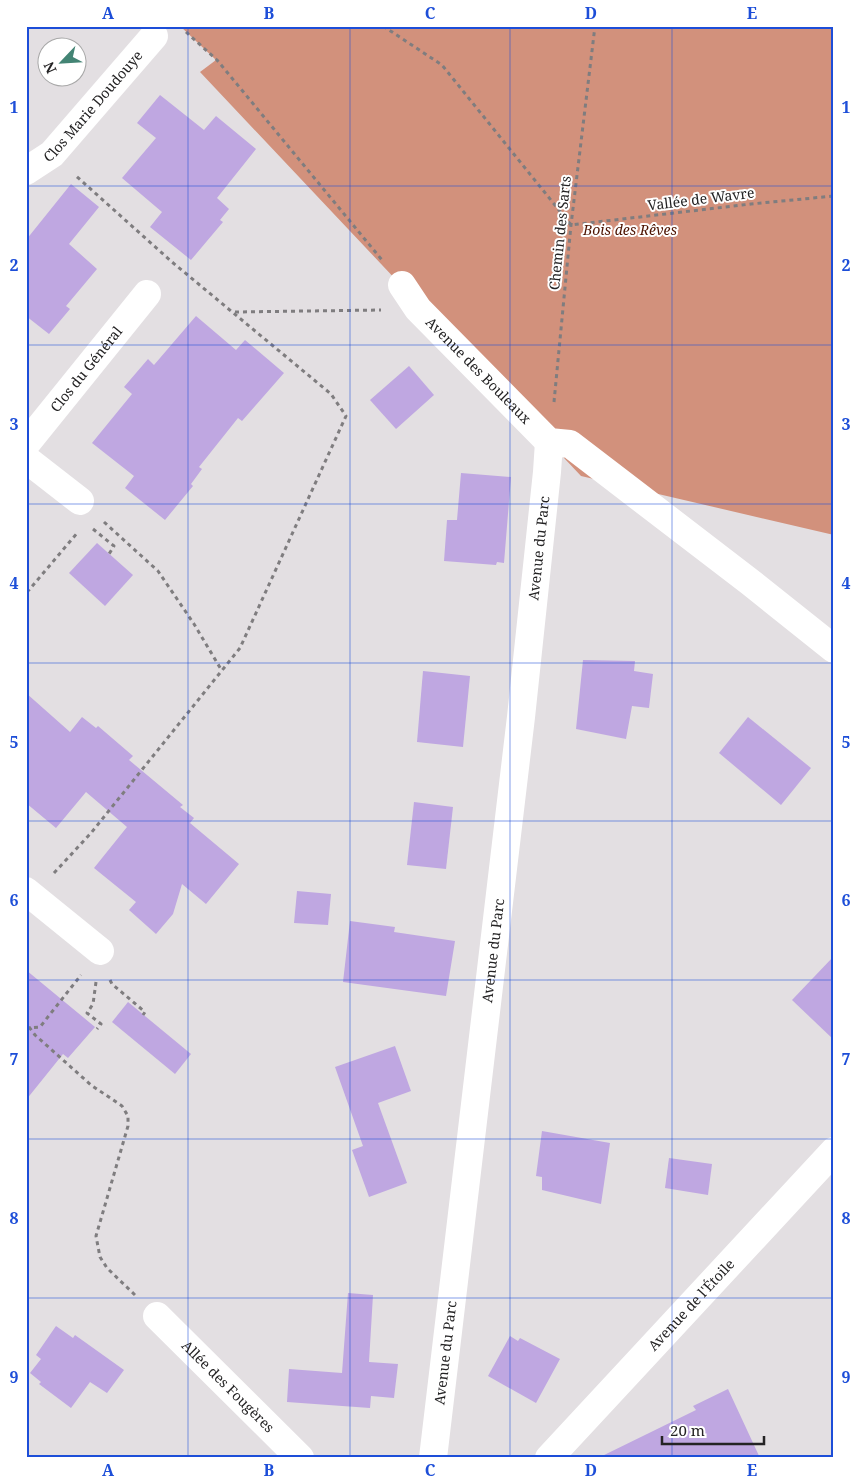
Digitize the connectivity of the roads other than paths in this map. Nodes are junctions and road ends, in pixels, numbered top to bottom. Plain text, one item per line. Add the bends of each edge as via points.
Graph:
1 (154, 36) dead end
2 (26, 171) edge
3 (402, 285) road end
4 (147, 294) dead end
5 (549, 442) junction
6 (26, 444) edge
7 (26, 459) edge
8 (87, 507) road end
9 (834, 649) edge
10 (30, 894) edge
11 (100, 951) road end
12 (834, 1151) edge
13 (157, 1316) road end
14 (300, 1458) edge
15 (433, 1458) edge
16 (549, 1458) edge

1 - 2 street, Clos Marie Doudouye via 52,154
3 - 5 street, Avenue des Bouleaux via 418,309
4 - 6 street, Clos du Général
5 - 9 street via 570,444
5 - 15 street, Avenue du Parc via 521,717
7 - 8 street
10 - 11 street
12 - 16 street, Avenue de l'Étoile
13 - 14 street, Allée des Fougères

